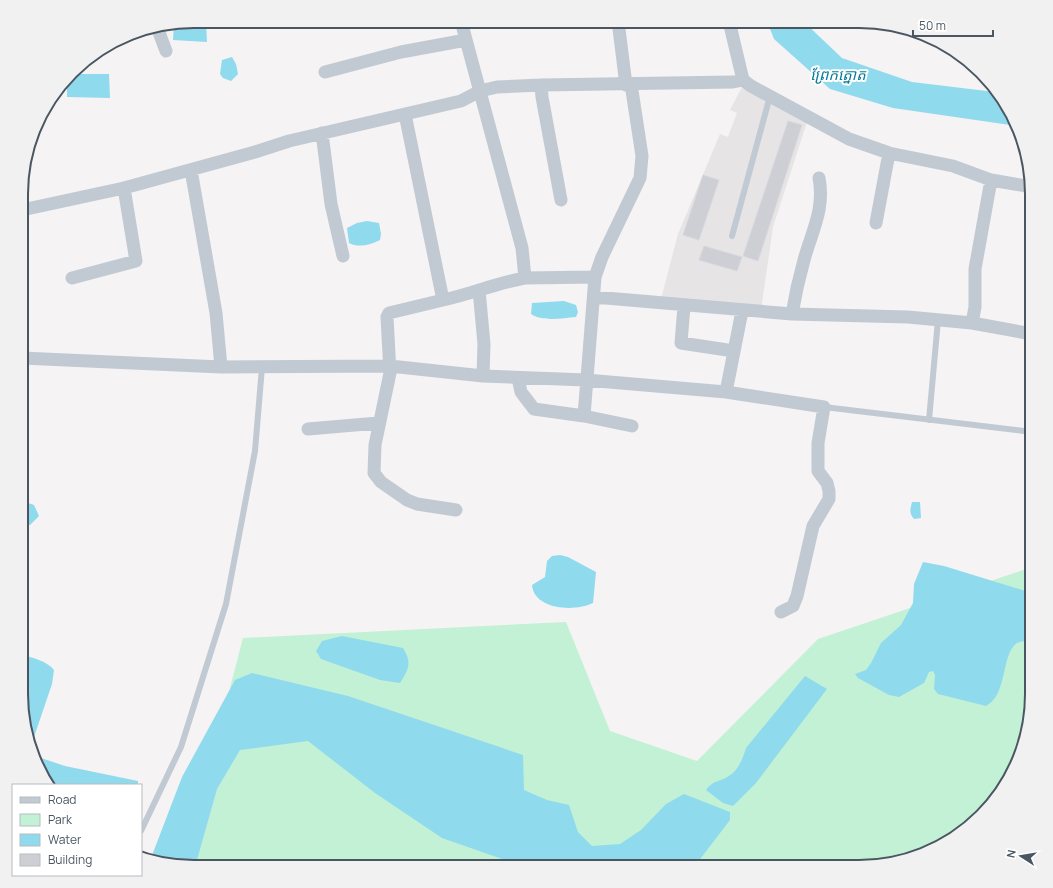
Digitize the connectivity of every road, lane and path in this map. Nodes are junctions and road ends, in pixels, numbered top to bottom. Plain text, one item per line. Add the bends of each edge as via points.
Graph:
1 (463, 28) edge
2 (619, 28) edge
3 (731, 28) edge
4 (159, 32) edge
5 (466, 40) junction
6 (166, 51) dead end
7 (325, 72) dead end
8 (743, 80) junction
9 (629, 84) junction
10 (541, 85) junction
11 (480, 91) junction
12 (770, 96) junction
13 (405, 114) junction
14 (322, 133) junction
15 (889, 153) junction
16 (191, 170) junction
17 (819, 178) dead end
18 (991, 180) junction
19 (1025, 186) edge
20 (124, 188) junction
21 (561, 200) dead end
22 (28, 209) edge
23 (876, 223) dead end
24 (732, 236) dead end
25 (343, 256) dead end
26 (595, 277) junction
27 (72, 278) dead end
28 (525, 278) junction
29 (479, 290) junction
30 (594, 298) junction
31 (443, 300) junction
32 (684, 306) junction
33 (742, 311) junction
34 (792, 314) junction
35 (938, 320) junction
36 (972, 323) junction
37 (1025, 333) edge
38 (734, 351) junction
39 (28, 358) edge
40 (390, 366) junction
41 (221, 367) junction
42 (262, 367) junction
43 (483, 376) junction
44 (518, 378) junction
45 (586, 380) junction
46 (726, 392) junction
47 (824, 407) junction
48 (584, 416) junction
49 (929, 420) junction
50 (378, 423) junction
51 (632, 426) dead end
52 (308, 428) dead end
53 (1025, 431) edge
54 (456, 510) dead end
55 (781, 612) dead end
56 (142, 829) edge

1 - 5 street
2 - 9 street
3 - 8 street
4 - 6 street
5 - 7 street via 401,52
5 - 11 street
8 - 9 street
8 - 12 street
9 - 10 street
9 - 26 street via 642,156 640,178
10 - 11 street via 496,87
10 - 21 street
11 - 13 street via 461,101
11 - 28 street via 522,248
12 - 15 street via 849,139
12 - 24 lane
13 - 14 street
13 - 31 street
14 - 16 street
14 - 25 street via 331,204
15 - 18 street via 953,166
15 - 23 street
16 - 20 street
16 - 41 street via 215,306
17 - 34 street via 822,193 816,227 796,289
18 - 19 street
18 - 36 street via 975,269 975,307
20 - 22 street
20 - 27 street via 136,261
26 - 28 street
26 - 30 street
28 - 29 street
29 - 31 street
29 - 43 street via 484,344
30 - 32 street
30 - 45 street
31 - 40 street via 388,313
32 - 33 street
32 - 38 street via 681,343
33 - 34 street
33 - 38 street
34 - 35 street
35 - 36 street
35 - 49 lane
36 - 37 street
38 - 46 street
39 - 41 street
40 - 42 street
40 - 43 street
40 - 50 street
41 - 42 street
42 - 56 lane via 255,451 226,604 181,747
43 - 44 street
44 - 45 street
44 - 48 street via 521,392 534,409
45 - 46 street
45 - 48 street
46 - 47 street
47 - 49 lane
47 - 55 street via 818,443 818,471 827,483 829,499 813,526 793,606
48 - 51 street
49 - 53 lane
50 - 52 street
50 - 54 street via 374,474 381,482 395,493 417,504

